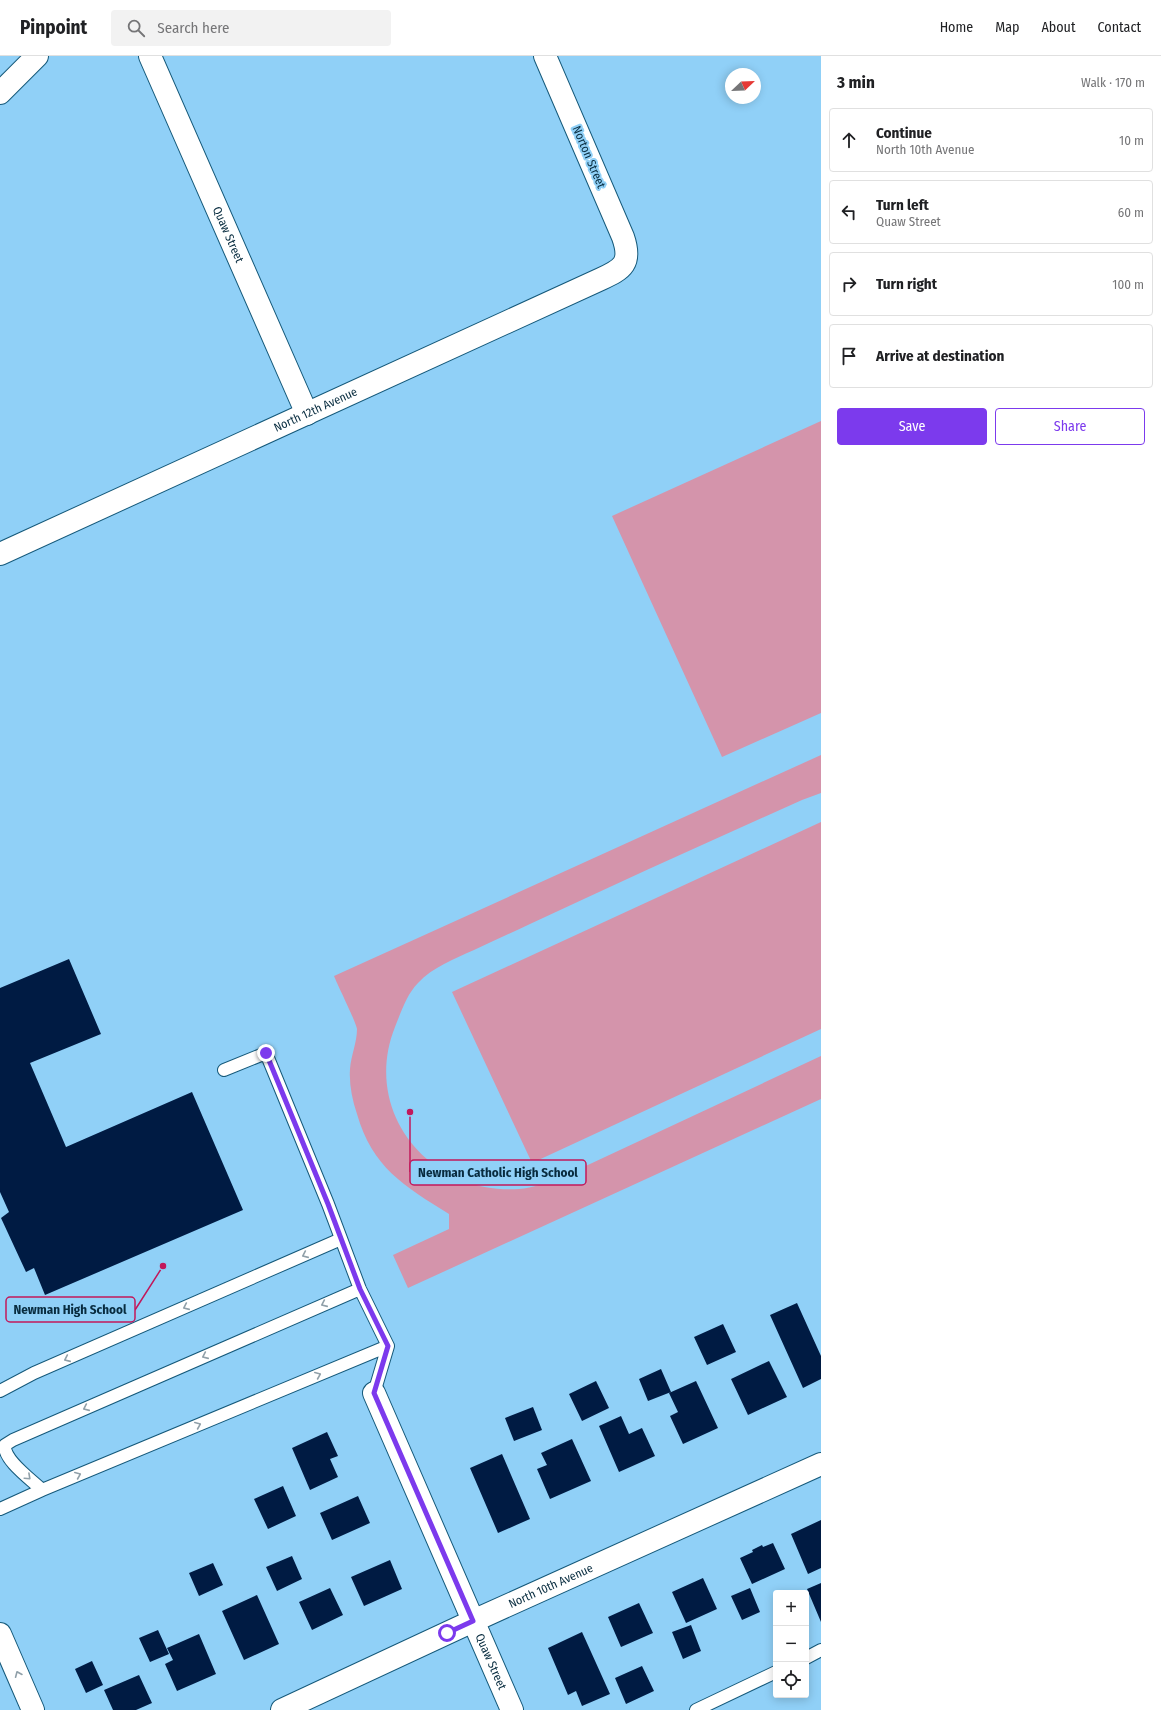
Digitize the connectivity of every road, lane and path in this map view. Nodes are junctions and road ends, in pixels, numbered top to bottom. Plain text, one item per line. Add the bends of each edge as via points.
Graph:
1 (37, 56) edge
2 (150, 56) edge
3 (545, 56) edge
4 (0, 93) edge
5 (627, 260) joint
6 (307, 414) junction
7 (0, 554) edge
8 (224, 1070) dead end
9 (340, 1238) junction
10 (360, 1289) junction
11 (388, 1346) junction
12 (0, 1391) edge
13 (374, 1393) joint
14 (2, 1441) edge
15 (821, 1464) edge
16 (42, 1490) junction
17 (0, 1509) edge
18 (473, 1621) junction
19 (0, 1634) edge
20 (821, 1650) edge
21 (809, 1656) edge
22 (773, 1673) edge
23 (33, 1710) edge
24 (282, 1710) edge
25 (512, 1710) edge
26 (696, 1710) edge

1 - 4 street
2 - 6 street, Quaw Street
3 - 5 street, Norton Street via 623,237
5 - 6 street, North 12th Avenue via 618,270 606,277
6 - 7 street, North 12th Avenue
8 - 9 lane via 266,1053
9 - 10 lane
9 -> 12 lane via 34,1373
10 - 11 lane
10 -> 14 lane via 13,1440
11 - 13 lane
16 -> 11 lane
13 - 18 street, Quaw Street
14 -> 16 lane via 4,1451 10,1460
15 - 18 street, North 10th Avenue
16 - 17 lane
18 - 24 street, North 10th Avenue
18 - 25 street, Quaw Street
23 -> 19 street
20 - 21 lane
22 - 26 lane

